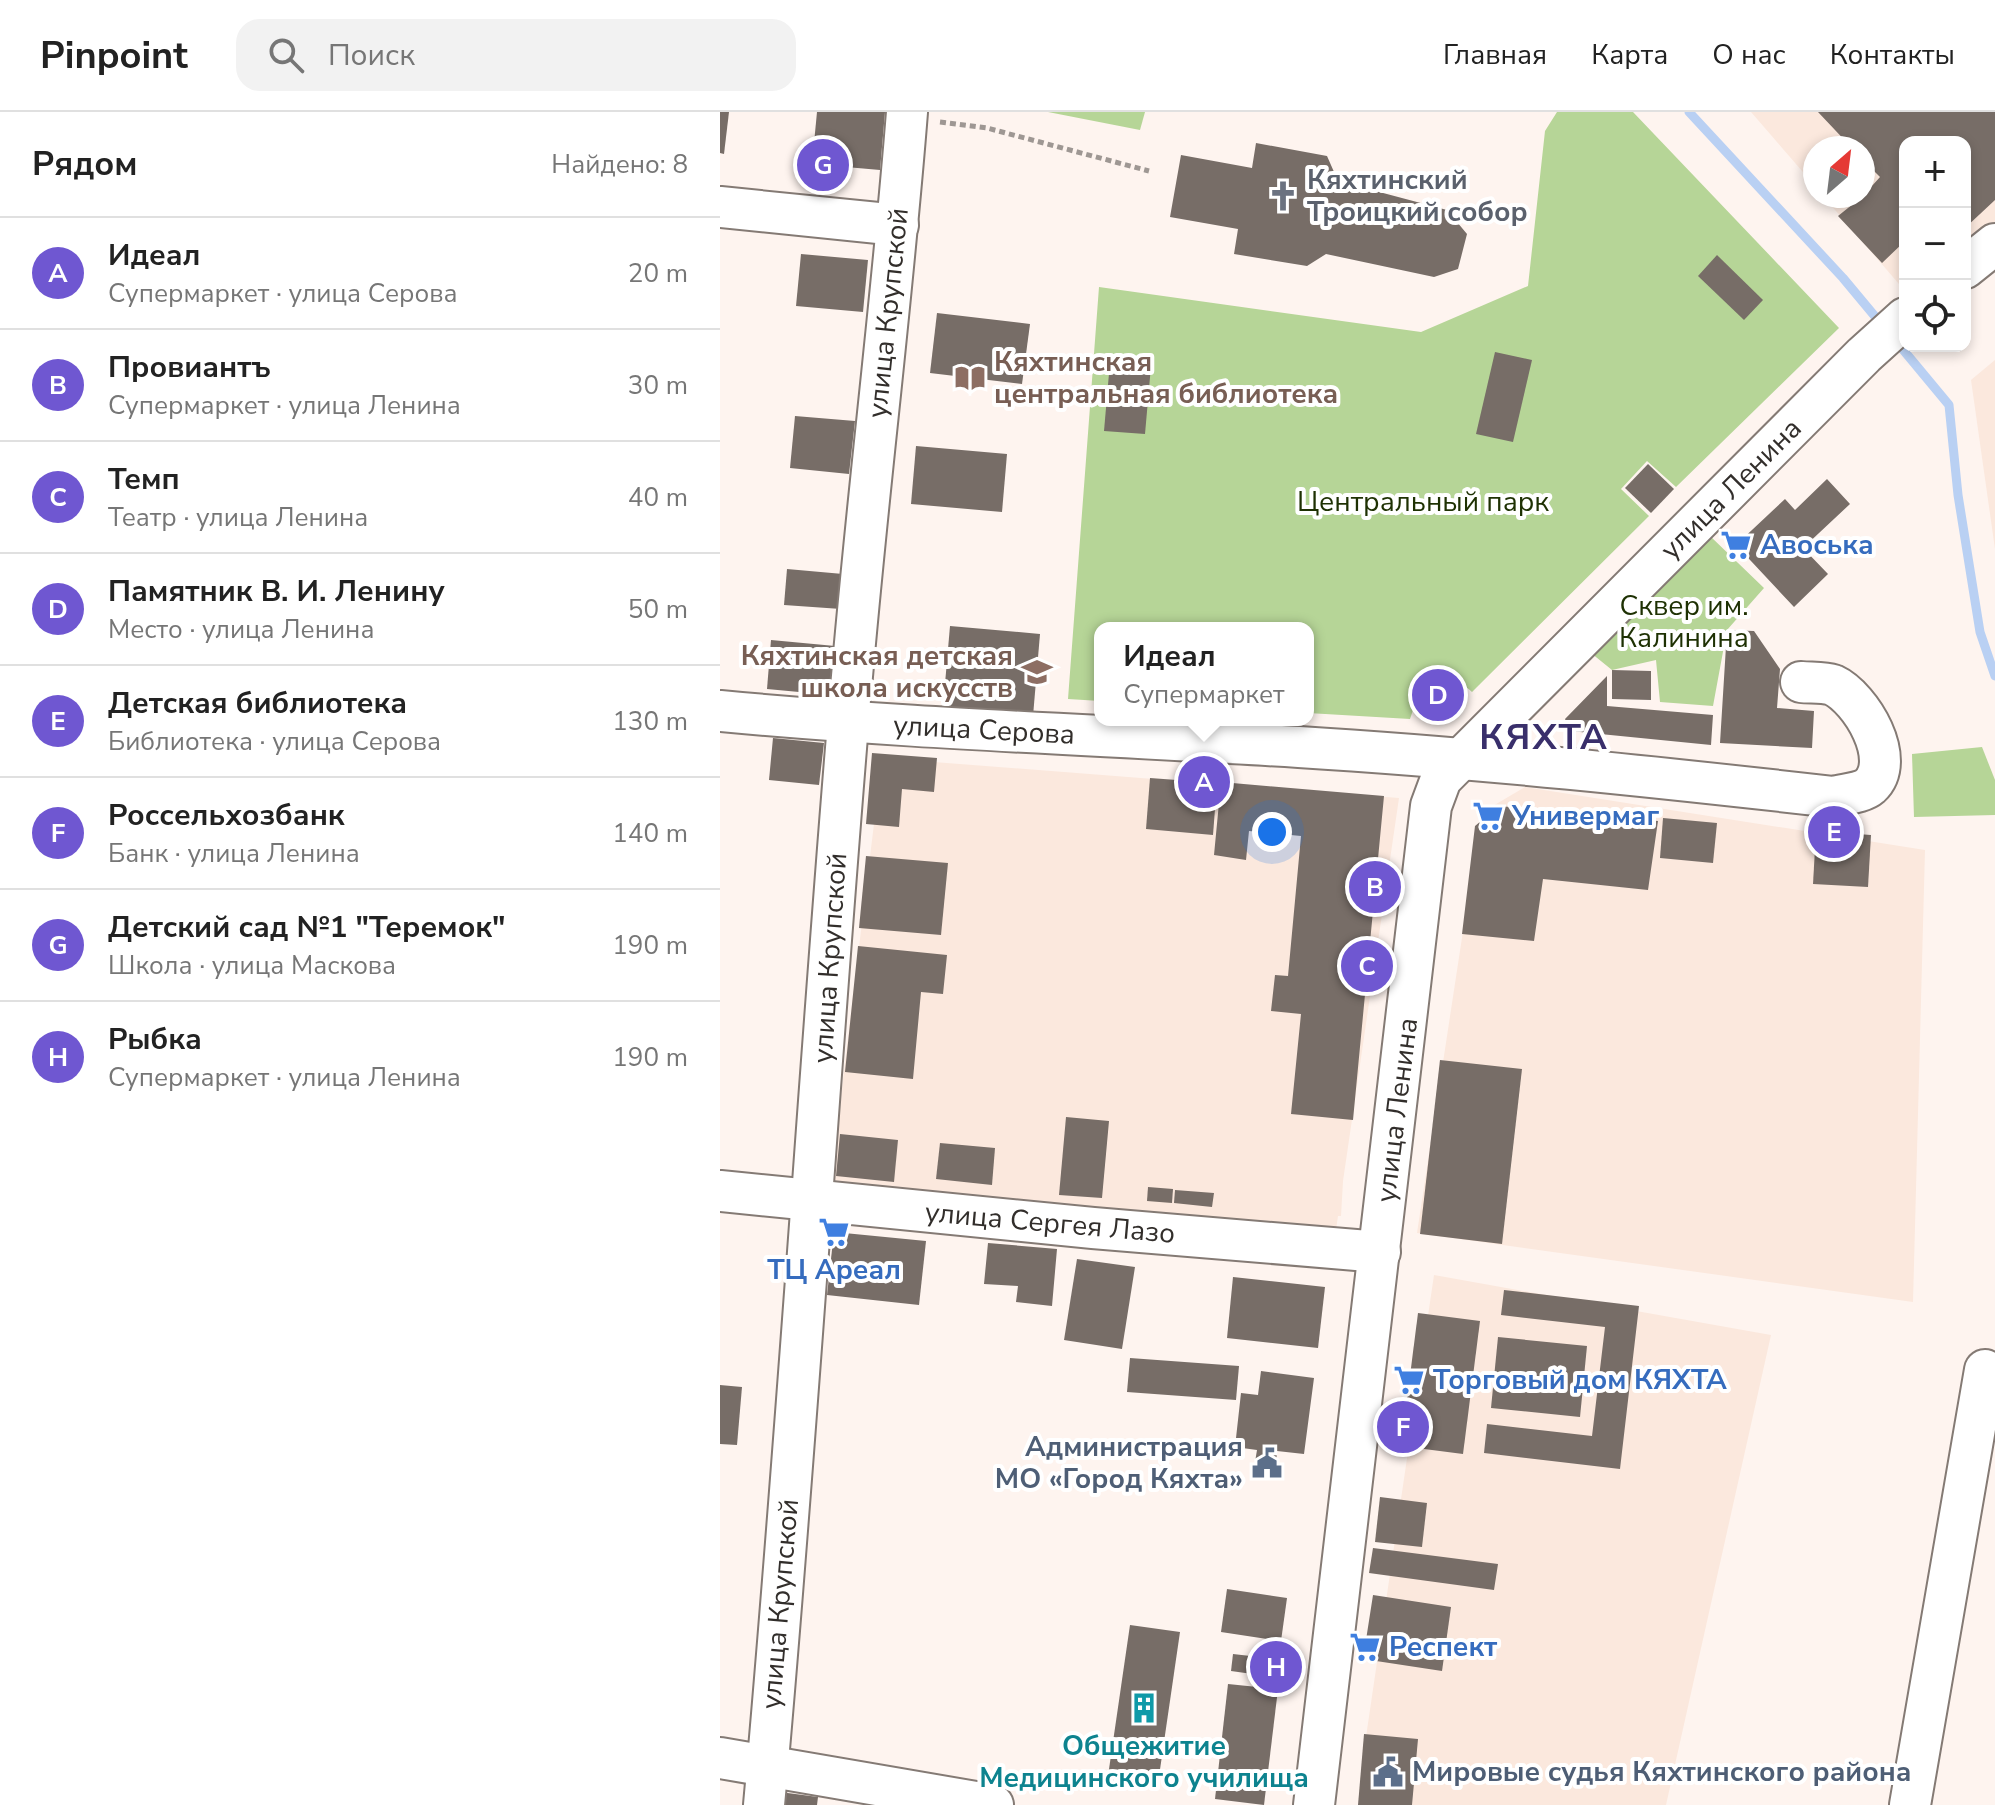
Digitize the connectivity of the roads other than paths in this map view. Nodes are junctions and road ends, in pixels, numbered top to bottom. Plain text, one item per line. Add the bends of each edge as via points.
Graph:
1 (907, 115) edge
2 (720, 207) edge
3 (898, 225) junction
4 (1995, 244) edge
5 (1971, 263) edge
6 (1899, 324) edge
7 (1801, 682) dead end
8 (720, 711) edge
9 (848, 723) junction
10 (1459, 759) junction
11 (720, 1191) edge
12 (813, 1200) junction
13 (1380, 1252) junction
14 (1985, 1370) dead end
15 (720, 1758) edge
16 (766, 1786) edge
17 (993, 1805) edge
18 (1314, 1805) edge
19 (1910, 1805) edge

1 - 3 street, улица Крупской
2 - 3 street
3 - 9 street, улица Крупской
4 - 5 street
6 - 10 street, улица Ленина
7 - 10 street, улица Серова via 1833,685 1874,730 1879,773 1868,788 1834,797
8 - 9 street, улица Серова
9 - 10 street, улица Серова
9 - 12 street, улица Крупской
10 - 13 street, улица Ленина via 1441,779 1431,806
11 - 12 street, улица Сергея Лазо
12 - 13 street, улица Сергея Лазо
12 - 16 street, улица Крупской
13 - 18 street, улица Ленина
14 - 19 street
15 - 16 street
16 - 17 street

